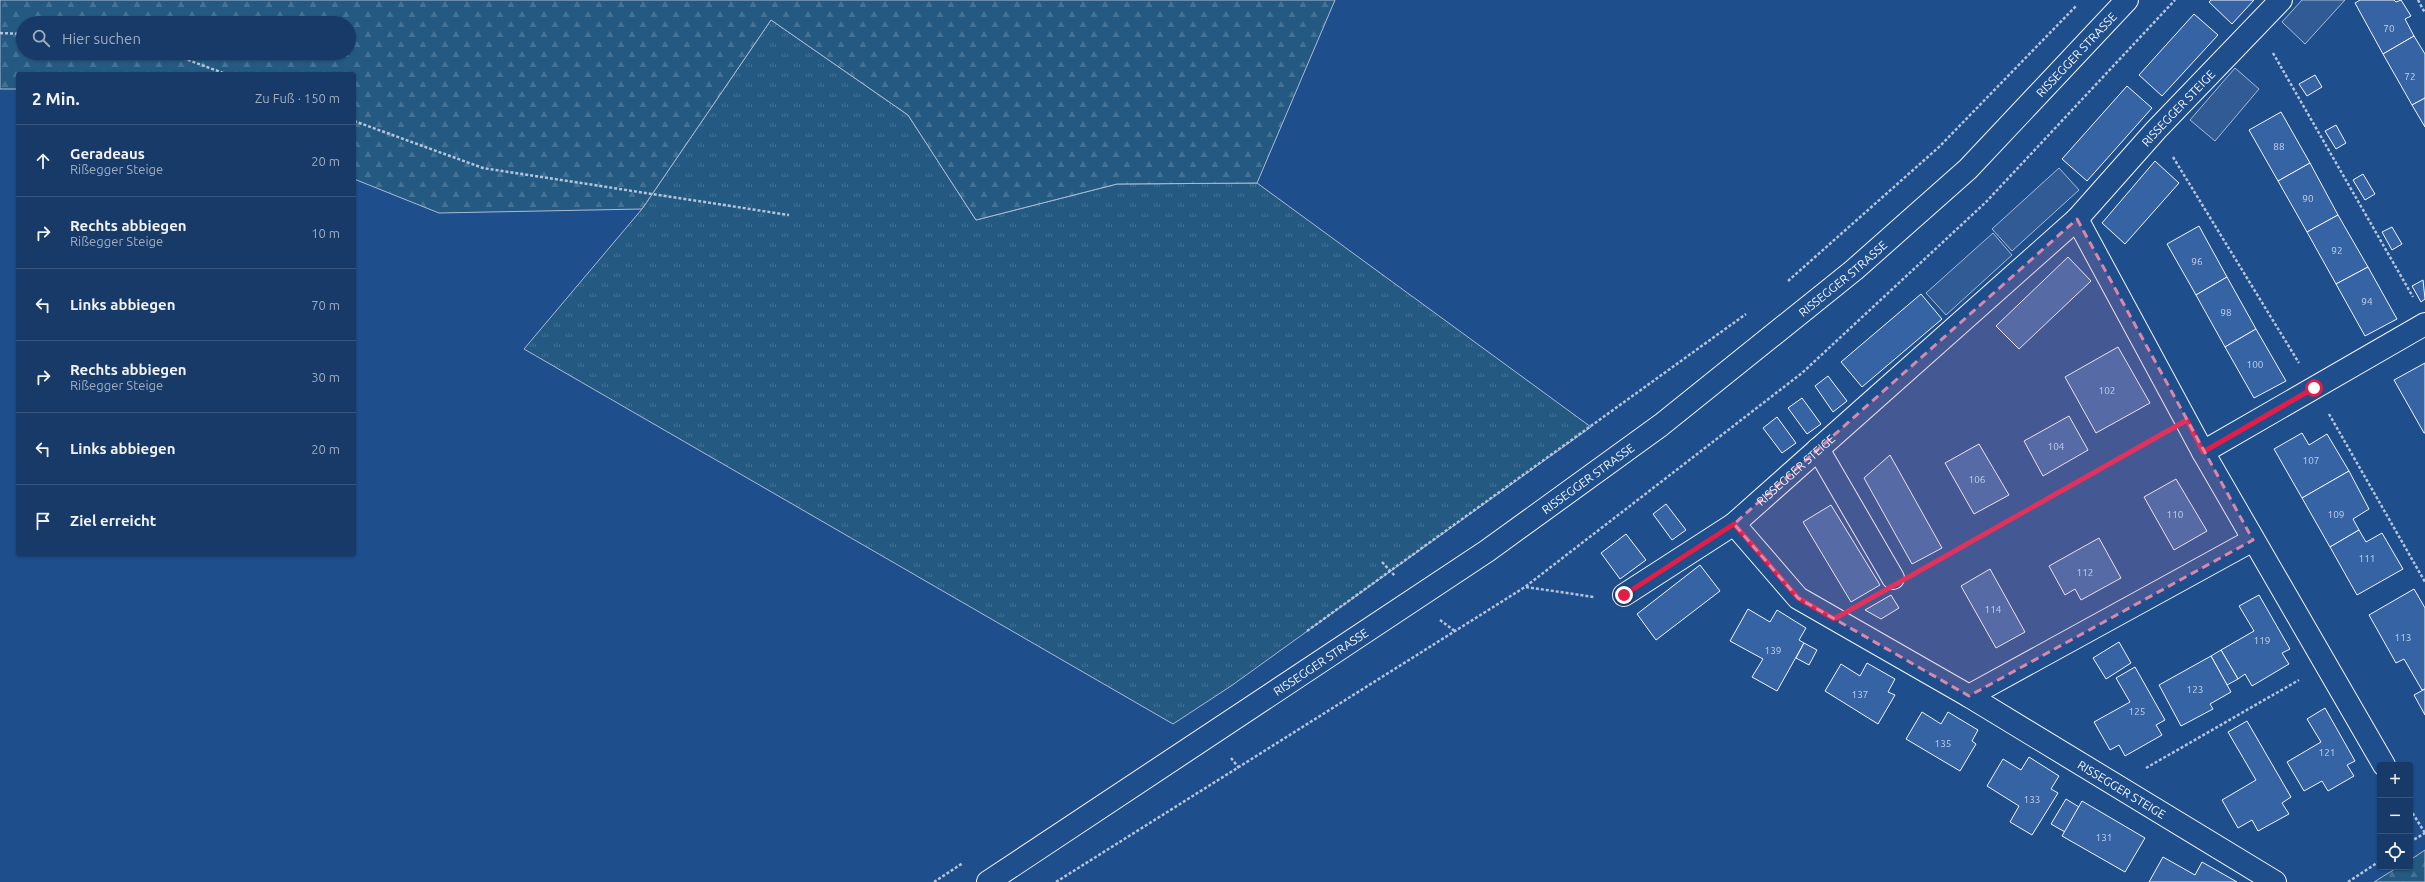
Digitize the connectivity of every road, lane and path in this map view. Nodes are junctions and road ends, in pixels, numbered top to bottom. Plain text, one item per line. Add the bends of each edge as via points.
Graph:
1 (2082, 0) edge
2 (2127, 0) edge
3 (2281, 0) edge
4 (2418, 0) edge
5 (2425, 13) edge
6 (2257, 25) junction
7 (0, 33) edge
8 (16, 34) edge
9 (188, 60) edge
10 (221, 72) edge
11 (356, 122) edge
12 (2156, 130) junction
13 (789, 214) dead end
14 (2077, 219) junction
15 (1785, 284) dead end
16 (2417, 304) dead end
17 (1748, 313) dead end
18 (2425, 324) edge
19 (2314, 388) junction
20 (2187, 420) junction
21 (1818, 449) junction
22 (2203, 452) junction
23 (1734, 524) junction
24 (2253, 540) junction
25 (1917, 572) dead end
26 (1893, 578) dead end
27 (2425, 582) edge
28 (1525, 587) dead end
29 (1624, 595) joint
30 (1301, 636) dead end
31 (2326, 664) junction
32 (1968, 696) junction
33 (2382, 762) edge
34 (2116, 786) junction
35 (2413, 814) edge
36 (2425, 832) edge
37 (2413, 840) edge
38 (966, 861) dead end
39 (2377, 864) edge
40 (934, 882) edge
41 (988, 882) edge
42 (2275, 882) edge
43 (2348, 882) edge

1 - 15 path via 1939,147
2 - 41 street, RISSEGGER STRASSE via 1968,169 1854,270 1661,425 1487,551
3 - 6 street, RISSEGGER STEIGE
4 - 5 path
6 - 12 street, RISSEGGER STEIGE
6 - 16 path
7 - 8 path
9 - 10 path
11 - 13 path via 483,168
12 - 14 street, RISSEGGER STEIGE
12 - 19 path
14 - 20 street
14 - 21 street, RISSEGGER STEIGE
17 - 30 path
18 - 19 street
19 - 22 street
19 - 27 path
20 - 22 street
20 - 25 path
21 - 23 street, RISSEGGER STEIGE
21 - 26 street
22 - 24 street
23 - 29 street
23 - 32 street, RISSEGGER STEIGE via 1798,598
24 - 31 street
24 - 32 street
28 - 29 path via 1604,598
31 - 33 street
31 - 34 path
32 - 34 street, RISSEGGER STEIGE
34 - 42 street, RISSEGGER STEIGE
35 - 36 path
36 - 37 path
38 - 40 path
39 - 43 path

